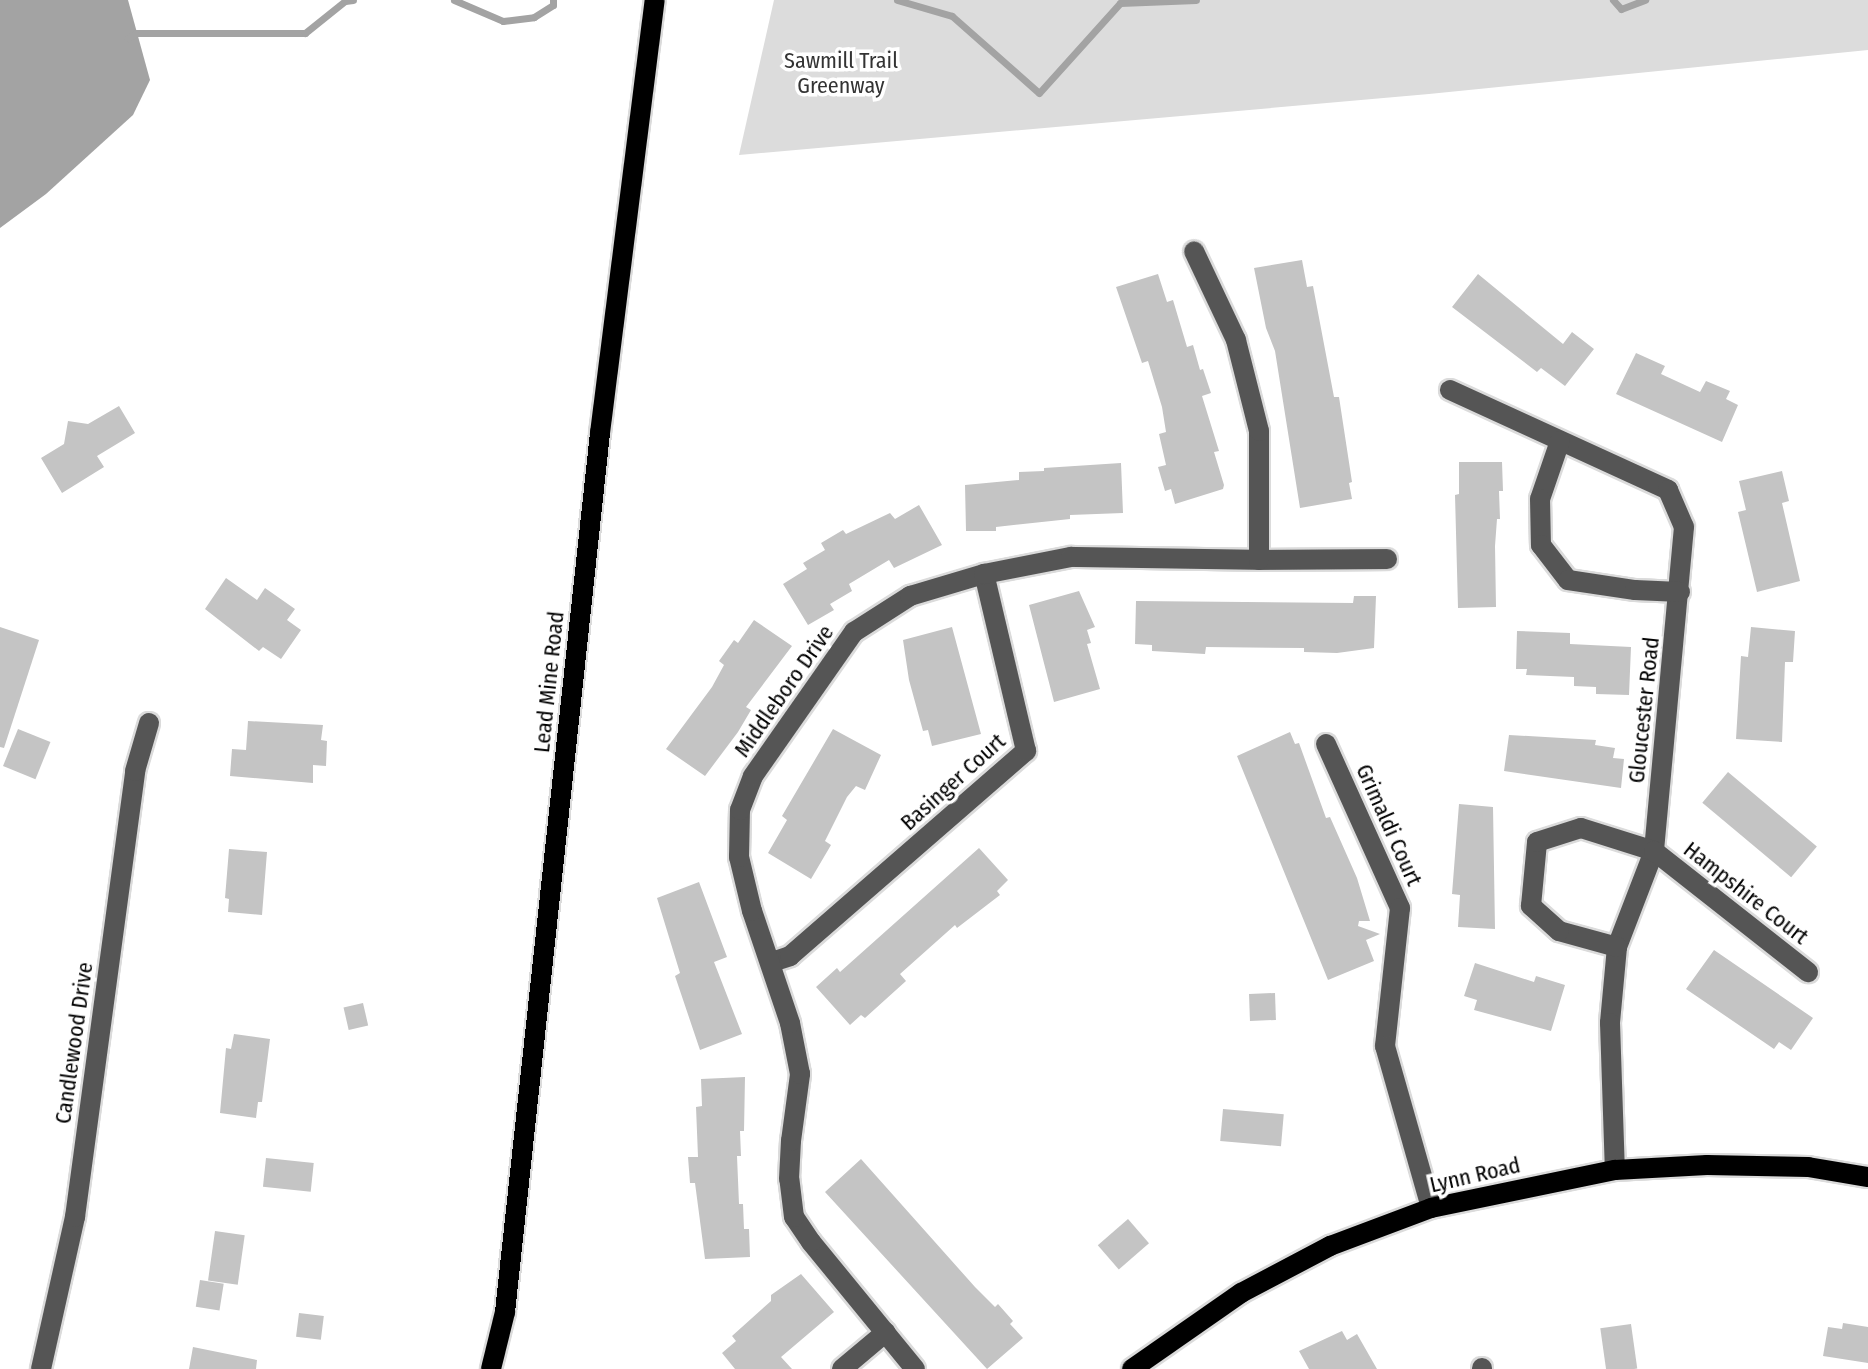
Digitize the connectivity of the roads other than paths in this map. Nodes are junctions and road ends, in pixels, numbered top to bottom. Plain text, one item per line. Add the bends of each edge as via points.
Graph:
1 (655, 0) edge
2 (1194, 251) dead end
3 (1450, 390) dead end
4 (1560, 441) junction
5 (1387, 559) dead end
6 (1259, 560) junction
7 (984, 574) junction
8 (1680, 592) junction
9 (149, 723) dead end
10 (1326, 744) dead end
11 (1654, 851) junction
12 (1617, 947) junction
13 (772, 962) junction
14 (1808, 972) dead end
15 (1615, 1170) junction
16 (1868, 1177) edge
17 (1431, 1208) junction
18 (886, 1332) junction
19 (41, 1369) edge
20 (491, 1369) edge
21 (842, 1369) edge
22 (915, 1369) edge
23 (1132, 1369) edge

1 - 20 main road, Lead Mine Road via 599,449 505,1312
2 - 6 street via 1236,340 1259,431
3 - 4 street, Gloucester Road
4 - 8 street, Gloucester Road via 1668,490 1684,527
4 - 8 street via 1540,499 1541,545 1568,580
5 - 6 street, Middleboro Drive
6 - 7 street, Middleboro Drive via 1071,557
7 - 13 street, Middleboro Drive via 910,596 854,632 753,776 740,810 739,857
7 - 13 street, Basinger Court via 1026,751 790,956
8 - 11 street, Gloucester Road
9 - 19 street, Candlewood Drive via 135,771 75,1217
10 - 17 street, Grimaldi Court via 1400,908 1385,1046
11 - 12 street, Gloucester Road
11 - 12 street via 1581,828 1537,842 1531,906 1559,931
11 - 14 street, Hampshire Court
12 - 15 street, Gloucester Road via 1610,1023
13 - 18 street, Middleboro Drive via 800,1074 789,1179 794,1217
15 - 16 main road, Lynn Road via 1780,1167
15 - 17 main road, Lynn Road
17 - 23 main road, Lynn Road via 1330,1246 1241,1293
18 - 21 street
18 - 22 street, Middleboro Drive

